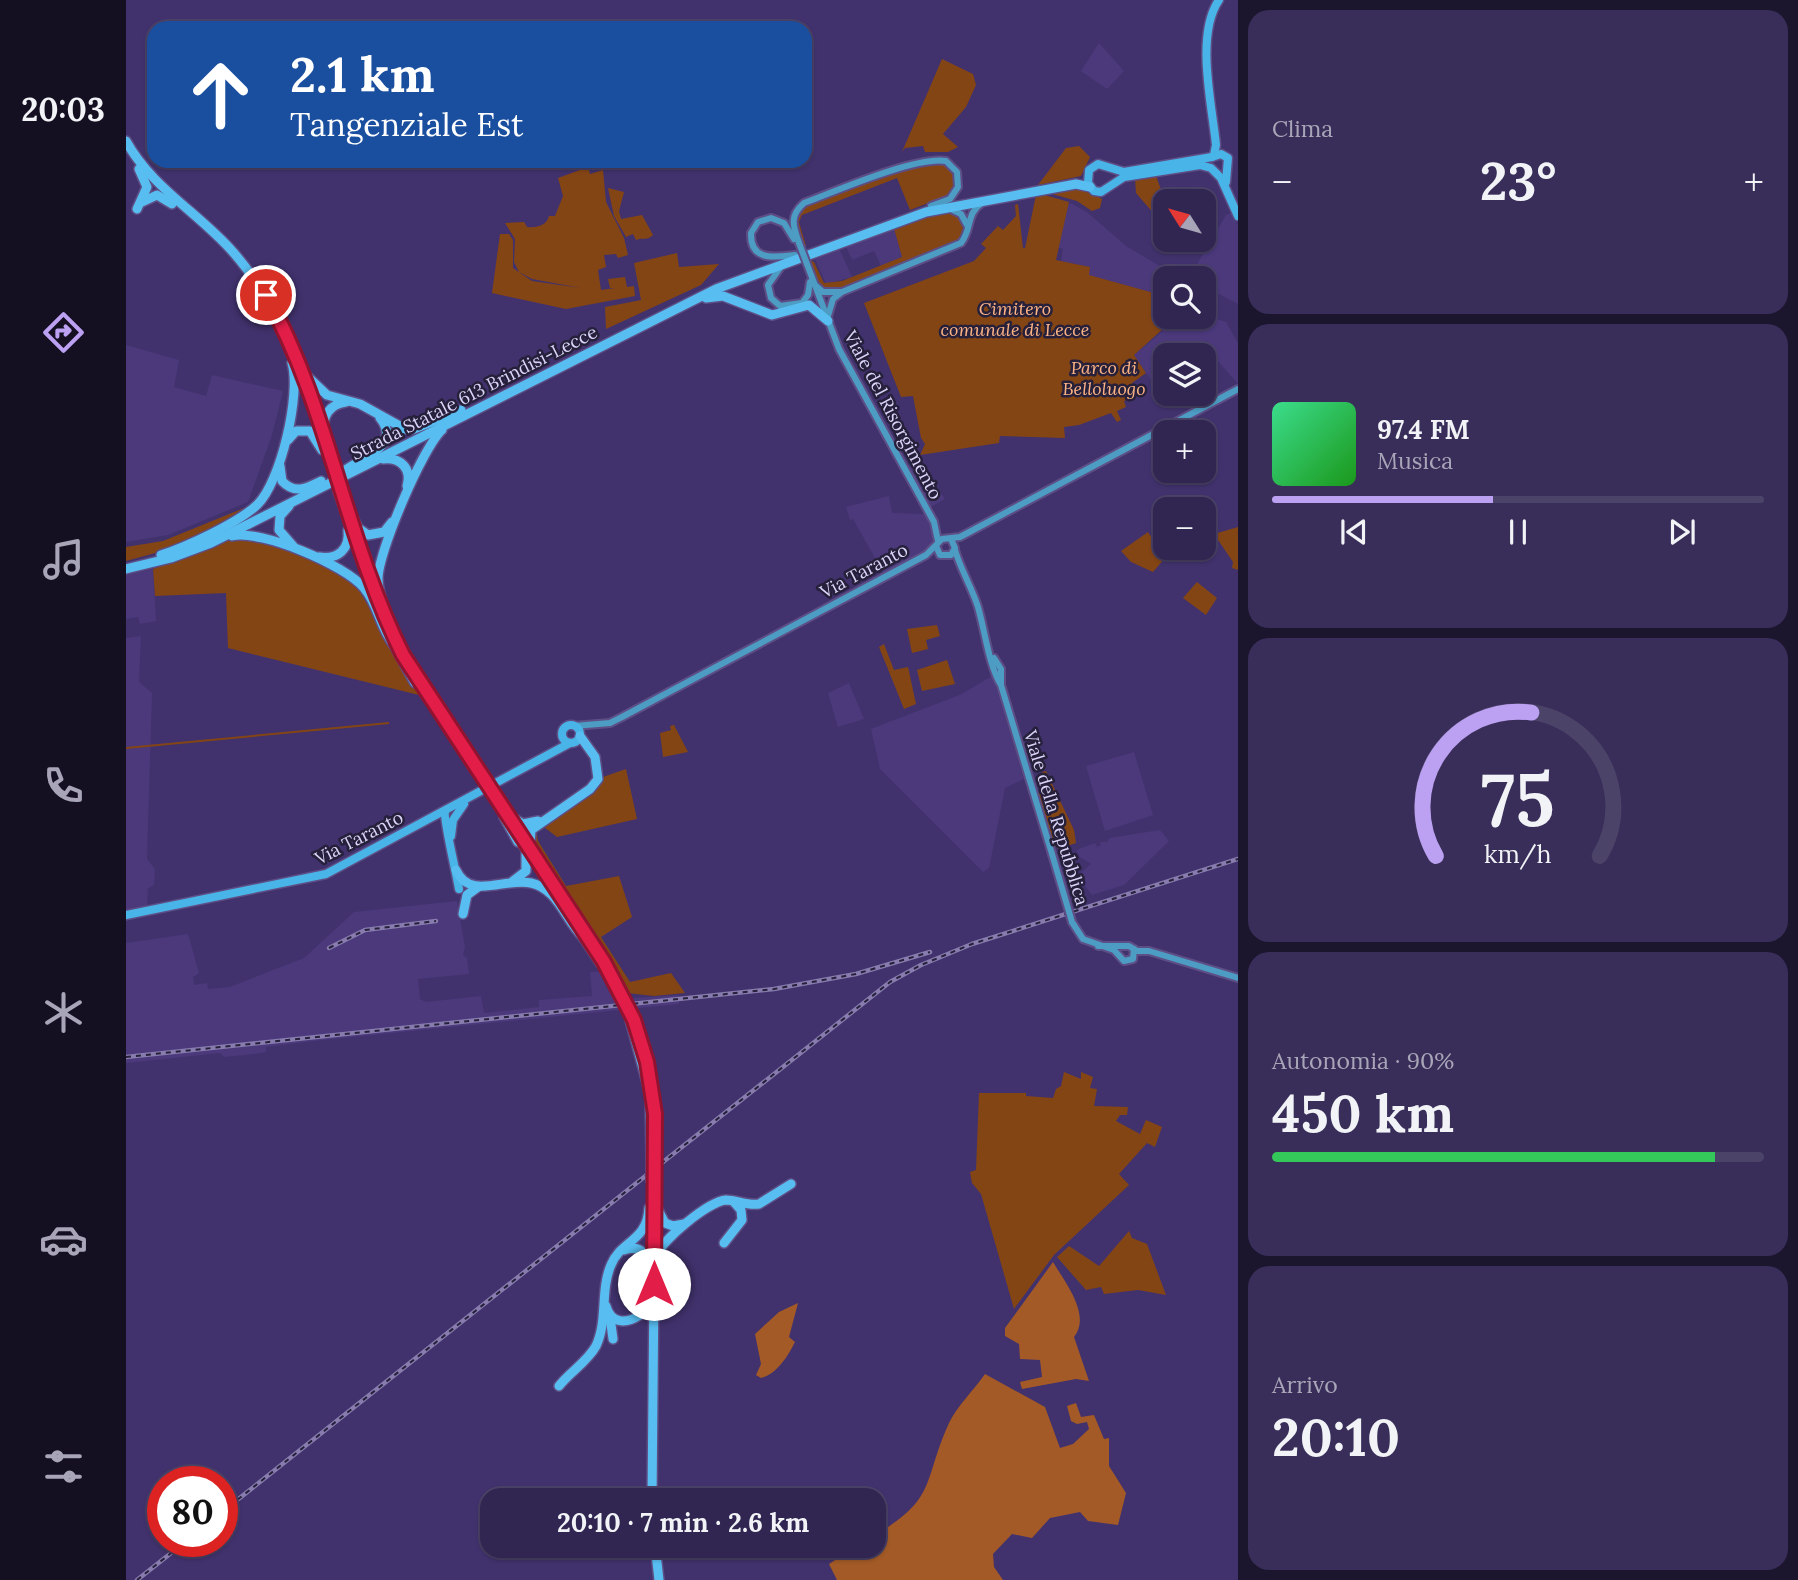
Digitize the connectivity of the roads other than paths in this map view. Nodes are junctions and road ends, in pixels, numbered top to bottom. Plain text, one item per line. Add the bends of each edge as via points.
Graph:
1 (1222, 0) edge
2 (126, 141) edge
3 (1216, 145) junction
4 (129, 152) edge
5 (1224, 155) junction
6 (1213, 156) junction
7 (1189, 160) junction
8 (1112, 169) junction
9 (1227, 169) junction
10 (1213, 172) junction
11 (1088, 174) junction
12 (1114, 183) junction
13 (1090, 187) junction
14 (987, 200) junction
15 (935, 207) junction
16 (1238, 211) edge
17 (184, 212) junction
18 (1238, 216) edge
19 (968, 226) junction
20 (220, 238) junction
21 (798, 244) junction
22 (801, 261) junction
23 (255, 268) dead end
24 (811, 281) junction
25 (842, 292) junction
26 (656, 318) junction
27 (828, 321) junction
28 (289, 344) junction
29 (1238, 389) edge
30 (482, 404) junction
31 (328, 457) junction
32 (348, 472) junction
33 (324, 483) junction
34 (341, 495) junction
35 (934, 522) junction
36 (949, 539) junction
37 (937, 544) junction
38 (955, 550) junction
39 (191, 551) junction
40 (926, 555) junction
41 (944, 556) junction
42 (142, 561) junction
43 (126, 566) edge
44 (965, 576) junction
45 (392, 632) junction
46 (394, 645) junction
47 (417, 682) junction
48 (592, 724) junction
49 (574, 726) junction
50 (573, 739) junction
51 (492, 791) junction
52 (468, 799) junction
53 (445, 812) junction
54 (453, 820) junction
55 (540, 821) junction
56 (416, 827) junction
57 (450, 835) junction
58 (517, 835) junction
59 (456, 870) junction
60 (548, 877) junction
61 (508, 883) junction
62 (474, 888) junction
63 (459, 889) joint
64 (463, 914) dead end
65 (126, 915) edge
66 (584, 938) junction
67 (1098, 946) junction
68 (1123, 947) junction
69 (1134, 949) junction
70 (1159, 954) junction
71 (1119, 955) junction
72 (1133, 959) junction
73 (603, 963) junction
74 (1238, 978) edge
75 (653, 1182) junction
76 (791, 1184) dead end
77 (739, 1204) junction
78 (754, 1216) dead end
79 (689, 1222) junction
80 (724, 1243) dead end
81 (620, 1252) junction
82 (653, 1292) junction
83 (606, 1297) junction
84 (608, 1313) junction
85 (640, 1315) dead end
86 (602, 1324) junction
87 (559, 1386) dead end
88 (651, 1488) edge
89 (654, 1558) edge
90 (657, 1580) edge

1 - 3 main road via 1212,13 1207,33
1 - 5 main road via 1212,32 1219,140
2 - 20 highway via 158,184
3 - 6 main road
3 - 7 main road via 1208,155
4 - 17 highway
4 - 17 highway via 147,184 137,209 154,195
5 - 6 main road
5 - 9 main road
6 - 7 main road
6 - 10 main road
7 - 8 main road via 1124,172
8 - 11 main road via 1098,164
8 - 12 main road
9 - 10 main road
9 - 16 main road via 1226,179
10 - 12 main road via 1176,167
10 - 18 main road
11 - 13 main road
11 - 15 highway via 1075,181
12 - 13 main road via 1106,192
13 - 14 highway via 1076,184
14 - 15 highway
14 - 19 main road via 974,210
15 - 19 main road via 957,211
15 - 21 main road via 958,187 957,172 946,161 879,176 804,203 792,222
15 - 22 highway
17 - 28 highway via 245,272
19 - 25 main road via 957,245
20 - 23 highway
20 - 28 highway via 257,281
21 - 22 main road, Viale del Risorgimento, bridge
21 - 22 main road via 776,219 763,220 751,233 754,247 764,256
22 - 24 main road, Viale del Risorgimento
22 - 24 main road via 781,267 772,276 768,285 771,298 780,306 798,304 808,295
22 - 26 highway, Strada Statale 613 Brindisi-Lecce via 716,289
22 - 30 highway, Strada Statale 613 Brindisi-Lecce via 691,296
24 - 25 main road via 823,292
24 - 27 main road, Viale del Risorgimento
25 - 27 main road via 831,302
26 - 27 highway via 716,295 772,315 809,305
26 - 30 highway, Strada Statale 613 Brindisi-Lecce
27 - 35 main road, Viale del Risorgimento
28 - 30 highway via 317,388 360,404 401,428 414,429
28 - 31 highway
28 - 42 highway via 295,401 264,496 251,510 189,545
29 - 36 main road
30 - 32 highway, Strada Statale 613 Brindisi-Lecce
30 - 45 highway via 431,442 387,543 378,584
31 - 32 highway via 323,426 333,406 350,402 380,419 387,432 382,447
31 - 33 highway via 314,434 296,431 288,440 279,473 285,485 297,490
31 - 34 highway, bridge
32 - 33 highway, Strada Statale 613 Brindisi-Lecce
32 - 34 highway via 389,458 404,465 409,480 392,522 379,534 358,528
33 - 34 highway via 283,512 279,530 288,543 322,558 343,551 349,536
33 - 39 highway, Strada Statale 613 Brindisi-Lecce
33 - 42 highway, Strada Statale 613 Brindisi-Lecce via 206,541
34 - 45 highway
34 - 46 highway
35 - 36 main road, Viale del Risorgimento
35 - 37 main road, Viale del Risorgimento
36 - 37 main road
36 - 38 main road, Viale del Risorgimento
37 - 40 main road, Via Taranto
37 - 41 main road, Viale del Risorgimento
38 - 41 main road
38 - 44 main road, Viale della Repubblica
39 - 43 highway, Strada Statale 613 Brindisi-Lecce
39 - 46 highway via 231,536 254,534 339,569 368,593
40 - 41 main road, Via Taranto
40 - 48 main road, Via Taranto via 622,717
41 - 44 main road, Viale della Repubblica
42 - 43 highway, Strada Statale 613 Brindisi-Lecce
44 - 67 main road, Viale della Repubblica, bridge via 1072,922 1079,935
45 - 47 highway
46 - 47 highway
47 - 51 highway, bridge
47 - 58 highway, bridge
48 - 49 main road, Via Taranto
48 - 50 main road, Via Taranto
49 - 50 main road
49 - 50 main road, Via Taranto via 564,729
50 - 52 main road, Via Taranto
50 - 55 highway via 587,746 599,770 596,783
51 - 55 highway, bridge via 515,821 527,825
51 - 58 highway, bridge
52 - 53 main road, Via Taranto
52 - 54 main road
53 - 54 main road
53 - 56 main road, Via Taranto
53 - 57 main road via 443,820
54 - 57 main road
55 - 60 highway via 531,830 529,841
56 - 57 main road via 433,823
56 - 65 main road, Via Taranto via 317,877
57 - 59 main road
58 - 60 highway
58 - 61 highway via 527,867 521,877
58 - 66 highway
59 - 62 highway
59 - 63 main road
60 - 73 highway
61 - 62 highway
61 - 66 highway via 530,883 547,890
62 - 63 highway
62 - 64 highway
66 - 73 highway
67 - 68 main road
67 - 71 main road, Viale della Repubblica
68 - 69 main road
68 - 71 main road
69 - 70 main road
69 - 72 main road
70 - 72 main road
70 - 74 main road
71 - 72 main road via 1125,961
73 - 75 highway, bridge via 647,1062 654,1130
75 - 79 highway via 661,1220 673,1226
75 - 81 highway via 645,1228
75 - 82 highway
76 - 77 highway via 763,1203
77 - 78 highway
77 - 79 highway via 718,1202
77 - 80 highway via 741,1224
79 - 82 highway via 659,1249
81 - 82 highway via 634,1248 645,1254
81 - 83 highway via 609,1270
82 - 88 highway
83 - 84 highway
83 - 86 highway
84 - 85 highway via 621,1321
84 - 86 highway via 613,1339 606,1337
86 - 87 highway via 592,1353
89 - 90 highway

